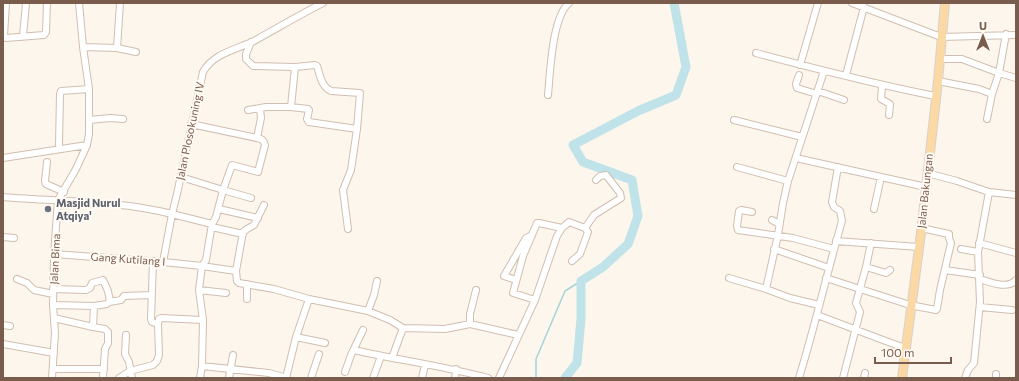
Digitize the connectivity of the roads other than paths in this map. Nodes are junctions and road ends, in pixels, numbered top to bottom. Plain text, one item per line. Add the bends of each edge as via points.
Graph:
1 (6, 3) edge
2 (26, 3) edge
3 (47, 3) edge
4 (79, 3) edge
5 (120, 3) edge
6 (323, 3) edge
7 (569, 3) edge
8 (818, 3) edge
9 (852, 3) edge
10 (945, 3) edge
11 (864, 8) junction
12 (1006, 34) junction
13 (1016, 35) edge
14 (24, 36) junction
15 (941, 37) junction
16 (251, 42) junction
17 (83, 47) junction
18 (117, 48) junction
19 (136, 52) dead end
20 (756, 53) dead end
21 (940, 59) junction
22 (800, 65) junction
23 (295, 67) junction
24 (824, 71) junction
25 (999, 73) junction
26 (799, 75) dead end
27 (846, 75) junction
28 (1016, 78) edge
29 (938, 81) junction
30 (882, 86) junction
31 (89, 89) junction
32 (817, 93) junction
33 (992, 94) junction
34 (548, 95) dead end
35 (935, 96) junction
36 (844, 100) dead end
37 (291, 107) junction
38 (260, 109) junction
39 (248, 110) dead end
40 (889, 115) dead end
41 (123, 119) dead end
42 (987, 119) dead end
43 (89, 120) junction
44 (734, 120) dead end
45 (191, 124) junction
46 (357, 129) junction
47 (802, 137) junction
48 (257, 138) junction
49 (59, 145) dead end
50 (87, 145) junction
51 (3, 158) edge
52 (796, 158) junction
53 (47, 162) dead end
54 (838, 167) junction
55 (737, 168) dead end
56 (927, 173) junction
57 (181, 177) junction
58 (881, 177) junction
59 (596, 180) dead end
60 (788, 181) junction
61 (926, 187) junction
62 (223, 190) junction
63 (64, 192) junction
64 (989, 192) junction
65 (1016, 195) edge
66 (3, 197) edge
67 (251, 198) dead end
68 (58, 200) junction
69 (264, 205) dead end
70 (219, 209) junction
71 (874, 209) dead end
72 (752, 212) dead end
73 (172, 214) junction
74 (258, 218) junction
75 (772, 220) dead end
76 (779, 224) junction
77 (212, 225) junction
78 (562, 228) junction
79 (585, 228) junction
80 (921, 228) junction
81 (348, 229) dead end
82 (243, 234) junction
83 (778, 234) junction
84 (532, 236) junction
85 (3, 237) edge
86 (14, 238) dead end
87 (836, 241) junction
88 (871, 243) junction
89 (979, 243) junction
90 (919, 247) junction
91 (834, 249) junction
92 (961, 249) dead end
93 (774, 250) junction
94 (978, 252) junction
95 (1016, 253) edge
96 (54, 254) junction
97 (153, 261) junction
98 (572, 261) dead end
99 (163, 262) junction
100 (202, 266) junction
101 (866, 267) junction
102 (829, 268) junction
103 (890, 270) dead end
104 (945, 270) junction
105 (236, 271) junction
106 (980, 277) junction
107 (729, 278) dead end
108 (826, 278) junction
109 (17, 280) dead end
110 (516, 280) junction
111 (1016, 280) edge
112 (378, 281) dead end
113 (247, 284) junction
114 (766, 289) junction
115 (860, 289) junction
116 (199, 290) junction
117 (476, 290) dead end
118 (53, 291) junction
119 (226, 293) dead end
120 (151, 295) junction
121 (309, 298) junction
122 (247, 299) dead end
123 (535, 300) junction
124 (109, 302) junction
125 (53, 305) junction
126 (819, 305) junction
127 (910, 305) junction
128 (94, 306) junction
129 (980, 307) junction
130 (1012, 310) dead end
131 (368, 311) junction
132 (817, 315) junction
133 (54, 318) junction
134 (203, 320) junction
135 (158, 324) junction
136 (470, 324) junction
137 (3, 325) edge
138 (10, 326) dead end
139 (93, 327) junction
140 (403, 328) junction
141 (855, 329) junction
142 (363, 330) dead end
143 (126, 335) dead end
144 (518, 335) junction
145 (296, 337) junction
146 (325, 343) dead end
147 (3, 344) edge
148 (906, 348) junction
149 (354, 350) junction
150 (54, 353) junction
151 (319, 354) dead end
152 (233, 355) dead end
153 (381, 356) junction
154 (392, 358) junction
155 (425, 365) junction
156 (202, 366) junction
157 (53, 369) junction
158 (104, 369) junction
159 (231, 369) junction
160 (456, 369) junction
161 (345, 372) dead end
162 (131, 374) edge
163 (52, 378) edge
164 (103, 378) edge
165 (119, 378) edge
166 (200, 378) edge
167 (229, 378) edge
168 (286, 378) edge
169 (311, 378) edge
170 (373, 378) edge
171 (422, 378) edge
172 (455, 378) edge
173 (488, 378) edge
174 (499, 378) edge
175 (799, 378) edge
176 (843, 378) edge
177 (902, 378) edge
178 (965, 378) edge

1 - 14 street via 4,36
2 - 14 street
3 - 14 street via 46,34
4 - 17 street
5 - 18 street
6 - 16 street, Jalan Plosokuning IV
7 - 34 street via 559,18 553,43
8 - 22 street
9 - 11 street
10 - 15 main road, Jalan Bakungan
11 - 15 street
11 - 27 street
12 - 13 street
12 - 15 street
12 - 25 street
15 - 21 main road, Jalan Bakungan
16 - 23 street via 246,59 253,66
16 - 45 street, Jalan Plosokuning IV via 223,54 207,65 202,72
17 - 18 street
17 - 31 street
18 - 19 street
20 - 22 street
21 - 25 street via 962,59
21 - 29 main road, Jalan Bakungan
22 - 24 street
23 - 37 street
23 - 46 street via 316,65 326,89 360,93
24 - 27 street
24 - 32 street
25 - 28 street
25 - 33 street
26 - 32 street via 797,88
27 - 30 street
29 - 33 street
29 - 35 main road, Jalan Bakungan
30 - 35 street
30 - 40 street via 881,98 890,104
31 - 43 street
31 - 49 street via 61,91
32 - 36 street
32 - 47 street
33 - 42 street
35 - 56 main road, Jalan Bakungan
37 - 38 street
37 - 46 street via 308,109 309,122
38 - 39 street
38 - 48 street
41 - 43 street
43 - 50 street
44 - 47 street
45 - 48 street
45 - 57 street, Jalan Plosokuning IV
46 - 81 street via 351,170 343,190
47 - 52 street
48 - 62 street via 262,139 265,145 258,172 232,165
50 - 51 street
50 - 63 street
52 - 54 street
52 - 60 street
53 - 63 street via 46,184
54 - 58 street
54 - 87 street via 832,202 834,208 842,214 842,221
55 - 60 street
56 - 61 main road, Jalan Bakungan
56 - 64 street
57 - 62 street
57 - 73 street, Jalan Plosokuning IV
58 - 61 street
58 - 71 street
59 - 79 street via 606,175 621,198 594,215
60 - 76 street
61 - 80 main road, Jalan Bakungan
62 - 67 street
62 - 70 street
63 - 68 street
64 - 65 street
64 - 89 street
66 - 68 street
68 - 73 street via 104,203
68 - 96 street, Jalan Bima
69 - 74 street
70 - 74 street
70 - 77 street
72 - 83 street via 739,211 738,229
73 - 77 street
73 - 99 street, Jalan Plosokuning IV
74 - 82 street
75 - 76 street
76 - 83 street
77 - 82 street
77 - 100 street via 206,260
78 - 79 street via 569,222
78 - 84 street via 537,223
78 - 123 street
79 - 98 street via 588,232 582,251
80 - 90 main road, Jalan Bakungan
80 - 104 street via 950,234 952,245
82 - 105 street
83 - 91 street
83 - 93 street
84 - 110 street
84 - 110 street via 526,238 504,276
85 - 86 street
87 - 88 street
87 - 91 street
88 - 90 street
88 - 101 street
89 - 94 street
89 - 95 street
90 - 127 main road, Jalan Bakungan
91 - 102 street
92 - 94 street
93 - 102 street
93 - 114 street
94 - 106 street
96 - 97 street, Gang Kutilang I
96 - 118 street, Jalan Bima
97 - 99 street, Gang Kutilang I
97 - 120 street
99 - 100 street, Gang Kutilang I
100 - 105 street, Gang Kutilang I
100 - 116 street
101 - 103 street via 886,273
101 - 115 street
102 - 108 street
104 - 106 street
104 - 127 street via 938,309
105 - 113 street via 237,281
106 - 111 street via 1003,285
106 - 129 street
107 - 114 street
108 - 115 street
108 - 126 street
109 - 118 street via 27,283 34,290
110 - 123 street via 514,294
112 - 131 street
113 - 121 street
113 - 122 street
114 - 126 street
115 - 127 street
115 - 141 street via 856,303 860,312
116 - 119 street
116 - 134 street
117 - 136 street
118 - 124 street via 86,290 90,288 91,283 103,280
118 - 125 street, Jalan Bima
120 - 124 street via 124,296 121,300
120 - 135 street via 151,319
121 - 131 street
121 - 145 street
123 - 144 street
124 - 128 street
125 - 128 street
125 - 133 street, Jalan Bima
126 - 132 street
127 - 148 main road, Jalan Bakungan
128 - 139 street
129 - 130 street
129 - 178 street via 974,363
131 - 140 street
132 - 141 street
132 - 175 street
133 - 139 street
133 - 150 street, Jalan Bima
134 - 135 street via 161,318
134 - 156 street
135 - 162 street via 157,361
136 - 140 street via 445,329
136 - 144 street
137 - 138 street
139 - 158 street via 108,332
140 - 154 street
141 - 148 street
141 - 176 street
142 - 149 street
143 - 162 street via 125,354
144 - 174 street
145 - 146 street
145 - 168 street
147 - 150 street
148 - 177 main road, Jalan Bakungan
149 - 153 street
149 - 161 street
150 - 157 street, Jalan Bima
151 - 169 street
152 - 159 street
153 - 154 street
153 - 170 street
154 - 155 street
155 - 160 street
155 - 171 street
156 - 159 street
156 - 166 street
157 - 158 street
157 - 163 street, Jalan Bima
158 - 164 street
159 - 167 street
159 - 168 street via 269,373
160 - 172 street
160 - 173 street
162 - 165 street

